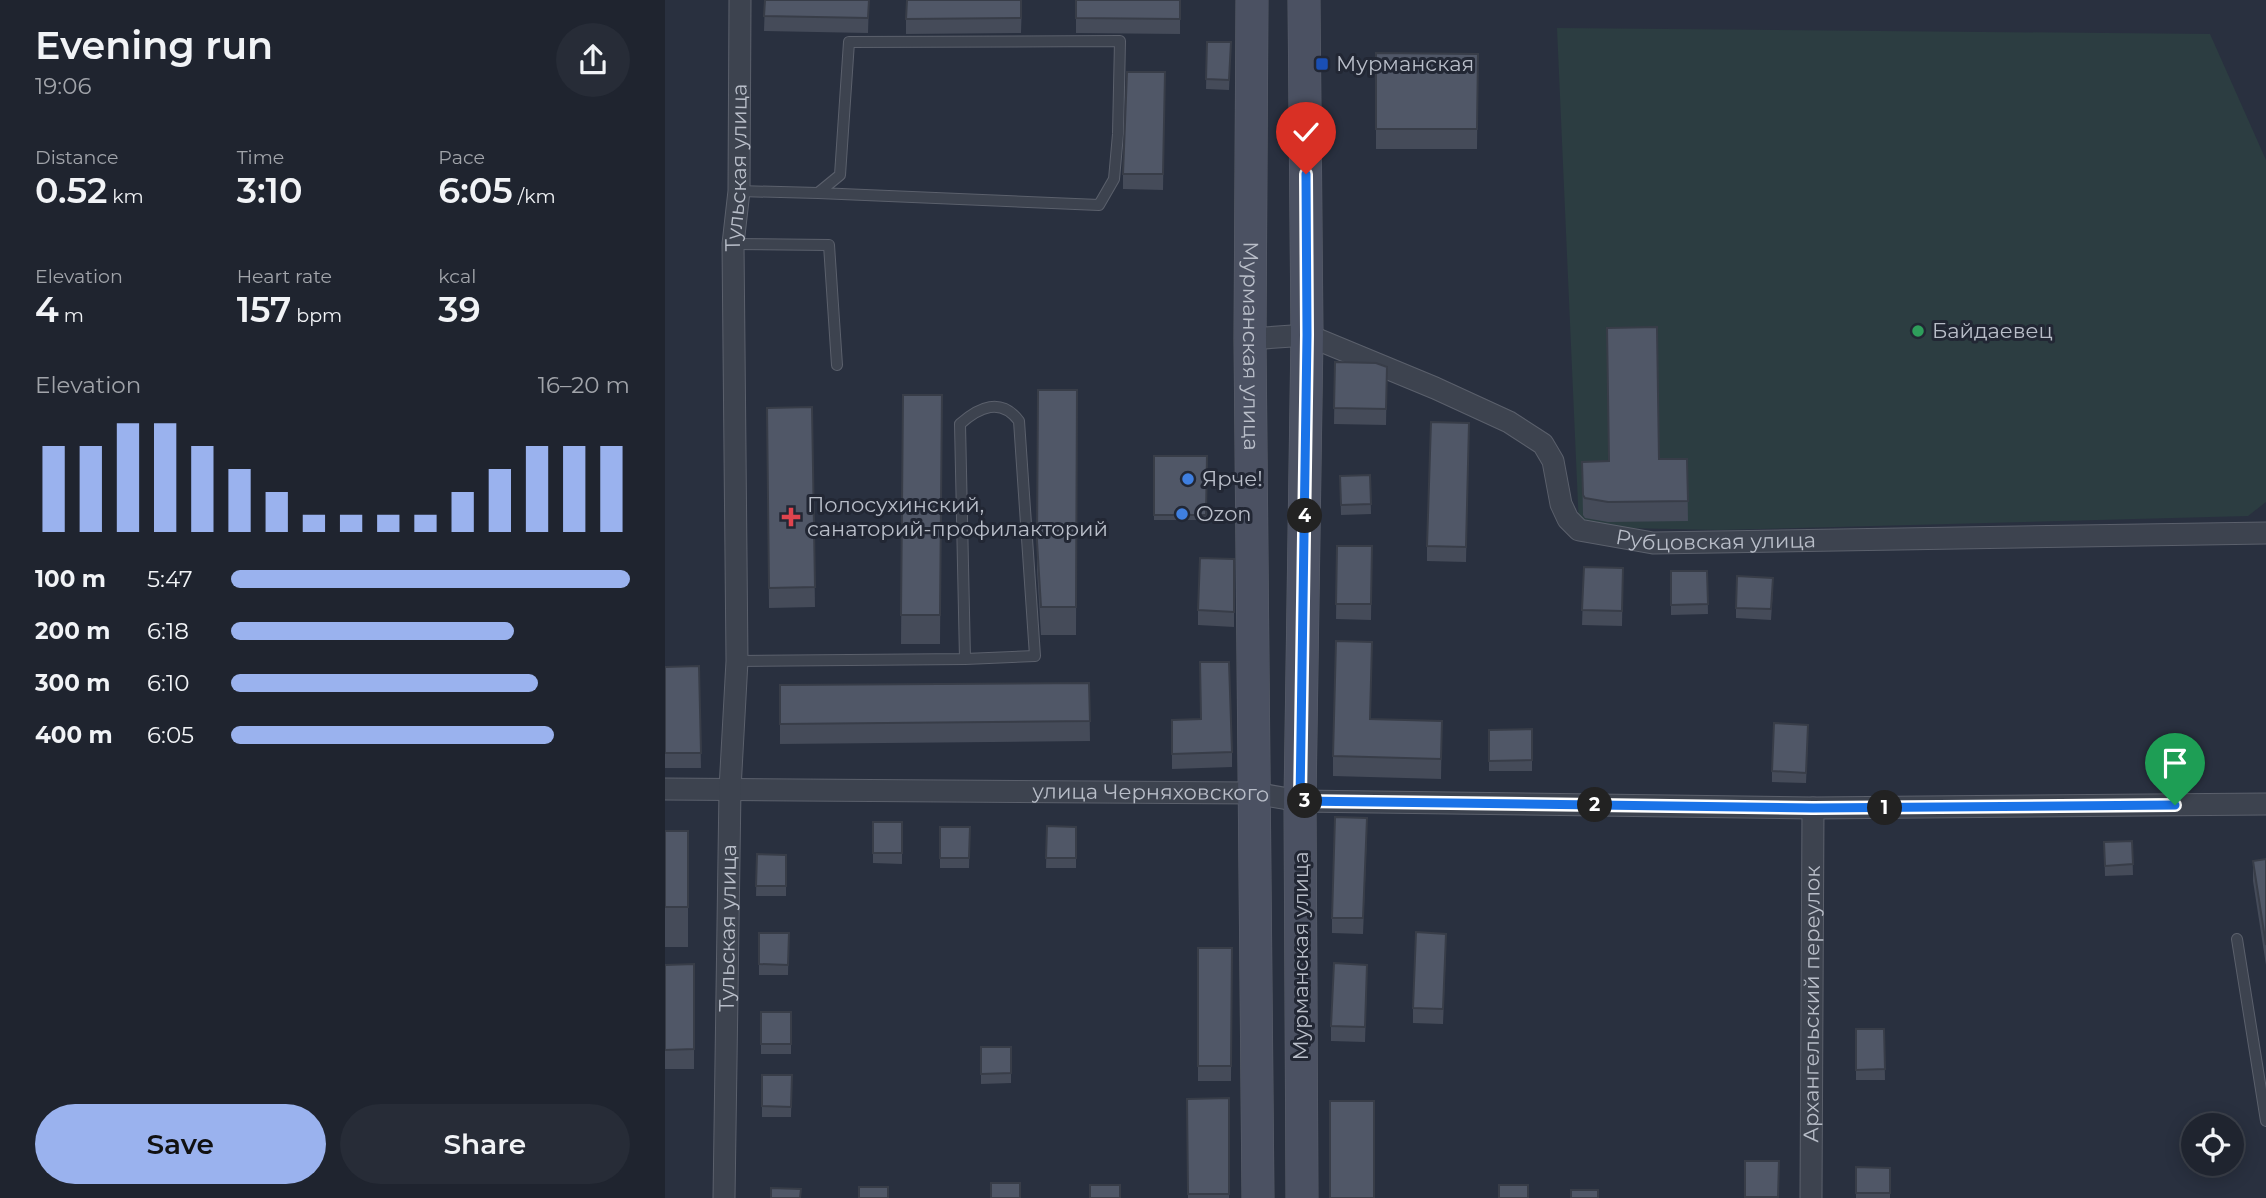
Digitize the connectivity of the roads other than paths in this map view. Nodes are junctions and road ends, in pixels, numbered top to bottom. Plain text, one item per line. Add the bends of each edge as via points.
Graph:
1 (740, 0) edge
2 (1252, 0) edge
3 (1304, 0) edge
4 (739, 191) junction
5 (818, 193) junction
6 (733, 244) junction
7 (1307, 335) junction
8 (1251, 339) junction
9 (837, 365) dead end
10 (2266, 533) edge
11 (965, 659) junction
12 (737, 661) junction
13 (665, 789) edge
14 (730, 789) junction
15 (1254, 793) junction
16 (1300, 801) junction
17 (2266, 804) edge
18 (1813, 808) junction
19 (2238, 939) dead end
20 (2266, 1121) edge
21 (724, 1198) edge
22 (1258, 1198) edge
23 (1302, 1198) edge
24 (1811, 1198) edge

1 - 4 street, Тульская улица
2 - 8 main road, Мурманская улица
3 - 7 main road, Мурманская улица
4 - 5 lane
4 - 6 street, Тульская улица
5 - 5 lane via 840,175 849,42 1119,41 1114,178 1099,205
6 - 9 lane, Тульская улица via 829,245
6 - 12 street, Тульская улица
7 - 8 street, Рубцовская улица
7 - 10 street, Рубцовская улица via 1509,422 1543,444 1553,461 1561,504 1579,530 1653,543
7 - 16 main road, Мурманская улица
8 - 15 main road, Мурманская улица
11 - 11 lane via 1035,656 1019,421 1011,410 995,407 975,411 960,424
11 - 12 lane
12 - 14 street, Тульская улица
13 - 14 street, улица Черняховского
14 - 15 street, улица Черняховского
14 - 21 street, Тульская улица
15 - 16 street, улица Черняховского
15 - 22 main road, Мурманская улица
16 - 18 street, улица Черняховского
16 - 23 main road, Мурманская улица
17 - 18 street, улица Черняховского
18 - 24 street, Архангельский переулок
19 - 20 lane

